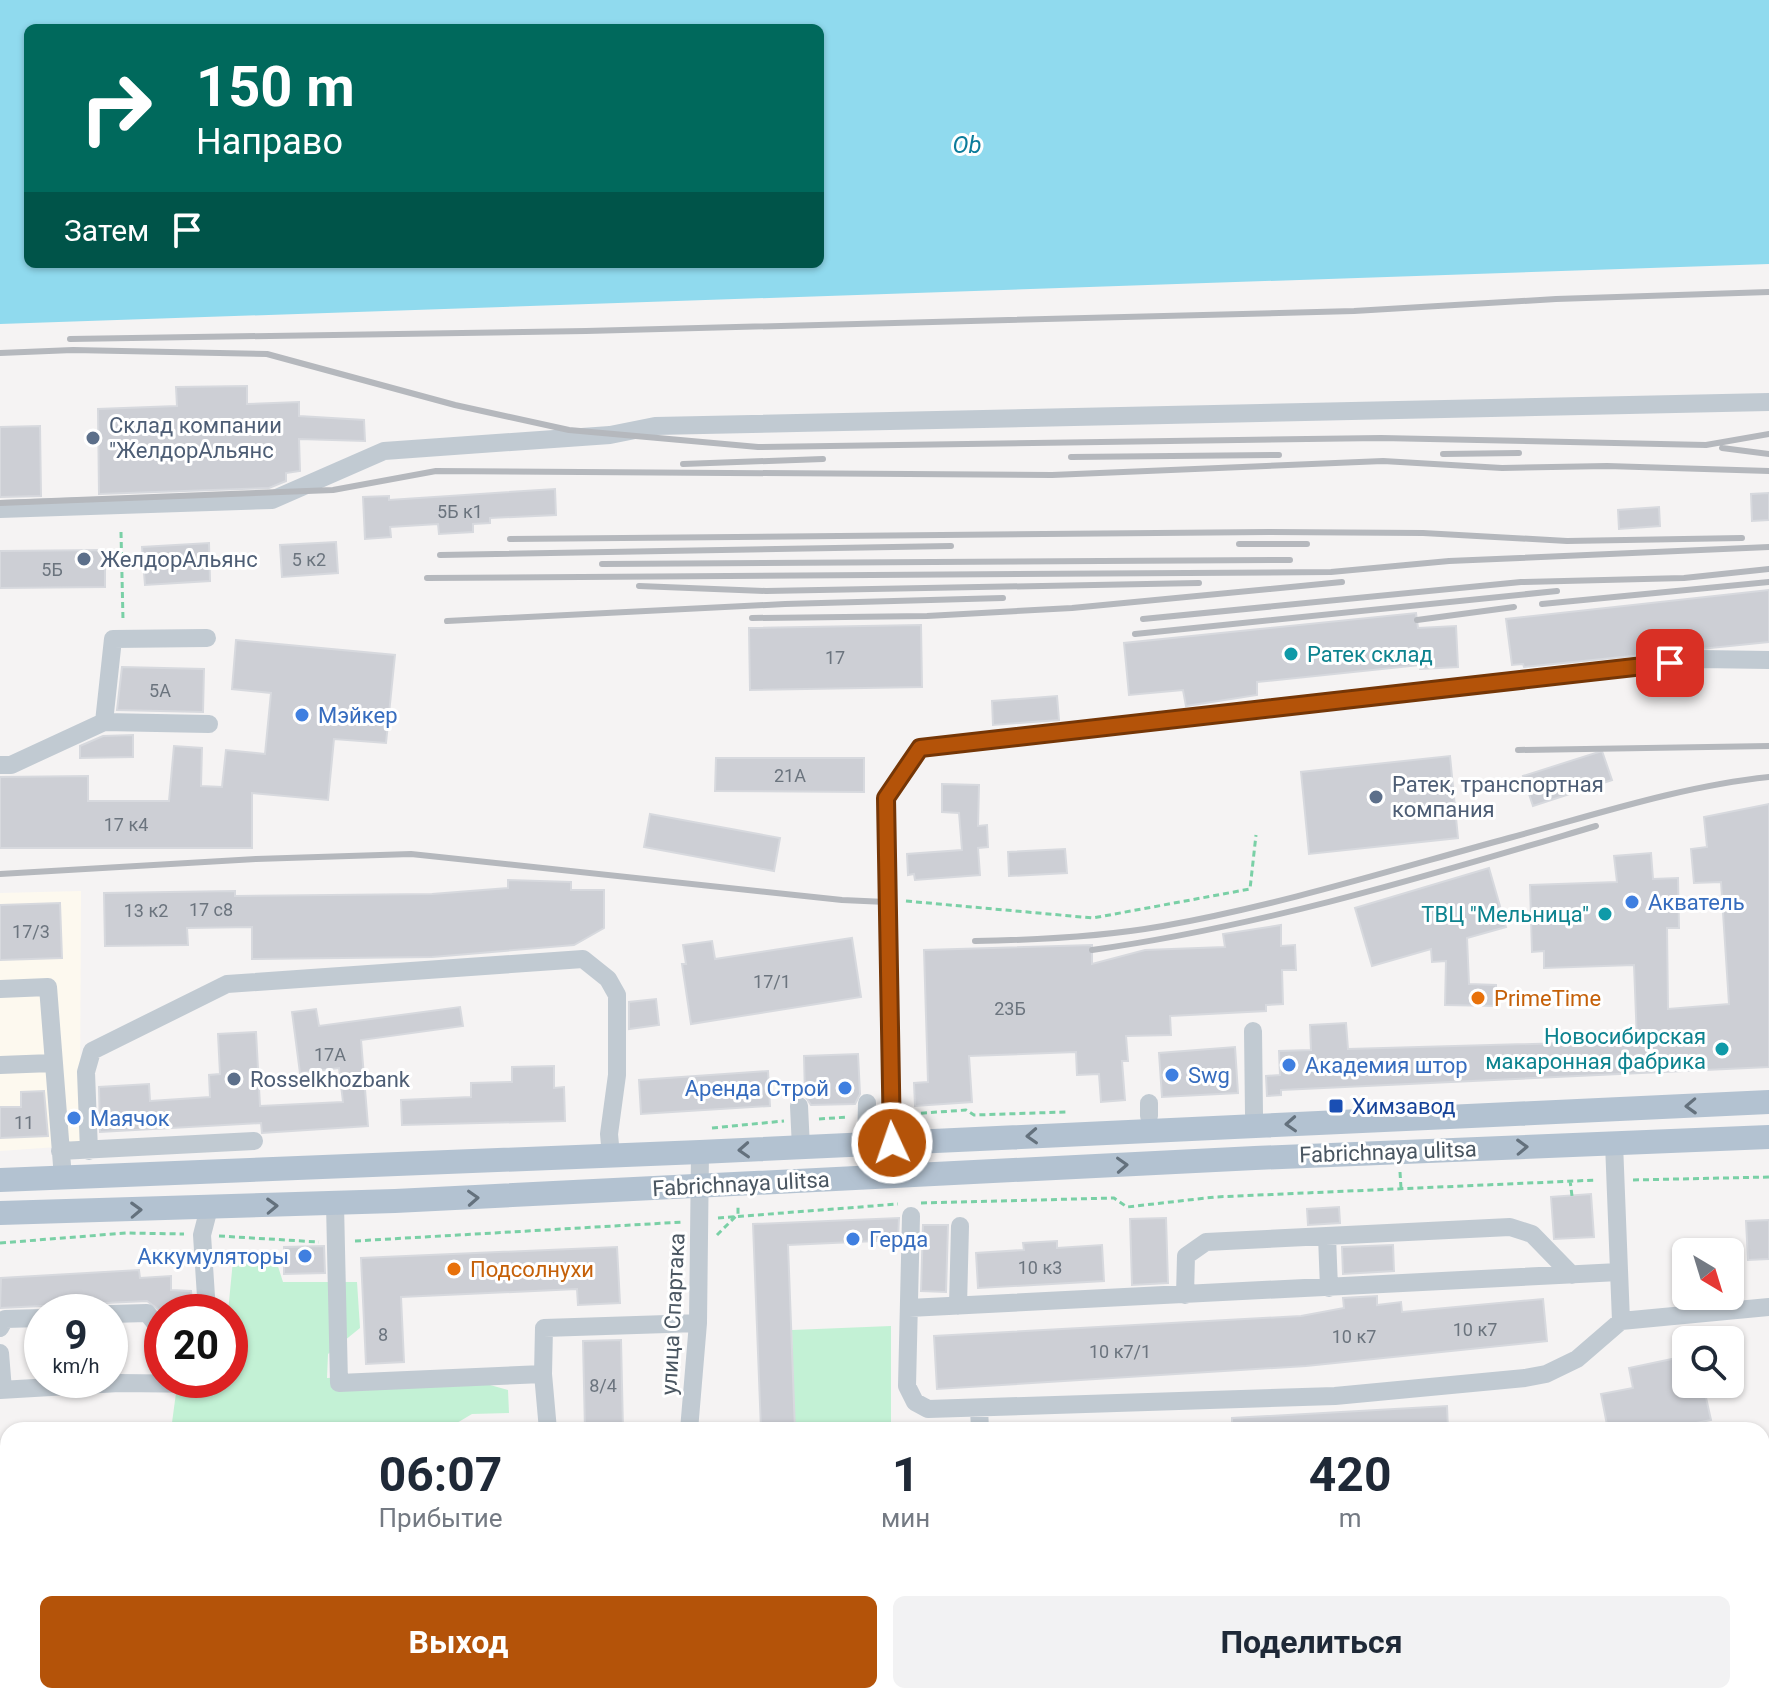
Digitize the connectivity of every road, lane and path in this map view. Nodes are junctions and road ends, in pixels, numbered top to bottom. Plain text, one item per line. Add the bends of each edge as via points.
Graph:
1 (1769, 402) edge
2 (0, 509) edge
3 (121, 532) dead end
4 (123, 630) dead end
5 (207, 638) dead end
6 (1769, 660) edge
7 (104, 722) junction
8 (209, 724) dead end
9 (0, 765) edge
10 (1256, 835) dead end
11 (886, 902) junction
12 (0, 989) edge
13 (1253, 1031) dead end
14 (52, 1063) junction
15 (0, 1065) edge
16 (1769, 1102) edge
17 (867, 1103) dead end
18 (799, 1106) dead end
19 (1254, 1114) dead end
20 (1769, 1137) edge
21 (254, 1141) dead end
22 (892, 1143) junction
23 (1614, 1143) junction
24 (866, 1145) junction
25 (801, 1148) junction
26 (60, 1151) junction
27 (89, 1151) junction
28 (700, 1152) junction
29 (611, 1156) junction
30 (1769, 1177) edge
31 (63, 1178) junction
32 (0, 1180) edge
33 (1570, 1180) junction
34 (1614, 1180) junction
35 (737, 1185) junction
36 (701, 1186) junction
37 (1572, 1196) dead end
38 (335, 1204) junction
39 (209, 1208) junction
40 (0, 1213) edge
41 (738, 1214) junction
42 (911, 1216) dead end
43 (701, 1221) junction
44 (960, 1226) dead end
45 (202, 1235) junction
46 (1327, 1236) junction
47 (335, 1242) junction
48 (0, 1243) edge
49 (715, 1243) dead end
50 (1619, 1272) junction
51 (1572, 1275) junction
52 (1329, 1288) junction
53 (206, 1294) edge
54 (1185, 1295) junction
55 (958, 1306) junction
56 (1769, 1307) edge
57 (909, 1308) junction
58 (24, 1318) edge
59 (1621, 1321) junction
60 (698, 1323) junction
61 (0, 1328) edge
62 (0, 1353) edge
63 (543, 1374) junction
64 (144, 1383) edge
65 (2, 1390) edge
66 (979, 1408) junction
67 (547, 1422) edge
68 (690, 1422) edge
69 (980, 1422) edge

1 - 2 street via 655,426 610,435 384,451 272,500
3 - 4 path
5 - 7 street via 113,639
6 - 11 street via 1701,659 920,748 886,798
7 - 8 street
7 - 9 street via 11,765
10 - 11 path via 1250,889 1093,918
11 - 22 street
12 - 14 street via 48,987
13 - 19 street
14 - 15 street
14 - 26 street
16 -> 22 main road, Fabrichnaya ulitsa
17 - 24 street
18 - 25 street
20 - 23 main road, Fabrichnaya ulitsa
21 - 27 street
22 - 24 main road, Fabrichnaya ulitsa
23 - 34 street
35 -> 23 main road, Fabrichnaya ulitsa
24 - 25 main road, Fabrichnaya ulitsa
25 -> 28 main road, Fabrichnaya ulitsa
26 - 27 street
26 - 31 street
27 - 29 street via 86,1072 92,1051 227,984 583,959 608,979 617,995
28 - 29 main road, Fabrichnaya ulitsa
28 - 36 street, улица Спартака
29 - 31 main road, Fabrichnaya ulitsa
30 - 34 path
31 - 32 main road, Fabrichnaya ulitsa
33 - 34 path
33 - 37 path
33 - 41 path via 1215,1197 1127,1207 1114,1198 1085,1198
34 - 50 street
35 - 36 main road, Fabrichnaya ulitsa
35 - 41 path
38 -> 36 main road, Fabrichnaya ulitsa
36 - 43 street, улица Спартака
39 -> 38 main road, Fabrichnaya ulitsa
38 - 47 street
40 -> 39 main road, Fabrichnaya ulitsa
39 - 45 street
41 - 43 path
41 - 49 path
42 - 57 street
43 - 47 path
43 - 60 street, улица Спартака
44 - 55 street
45 - 47 path
45 - 48 path via 126,1233
45 - 53 street
46 - 51 street via 1510,1227 1532,1234
46 - 52 street
46 - 54 street via 1198,1244 1184,1263
47 - 63 street via 339,1383
50 - 51 street
50 - 59 street
51 - 52 street
52 - 54 street
54 - 55 street
55 - 57 street
56 - 59 street
57 - 66 street via 907,1386 915,1402 928,1409
58 - 61 street via 5,1319
59 - 66 street via 1577,1359 1525,1378 1335,1396
60 - 63 street via 544,1328
60 - 68 street, улица Спартака
62 - 65 street
63 - 67 street
64 - 65 street
66 - 69 street

